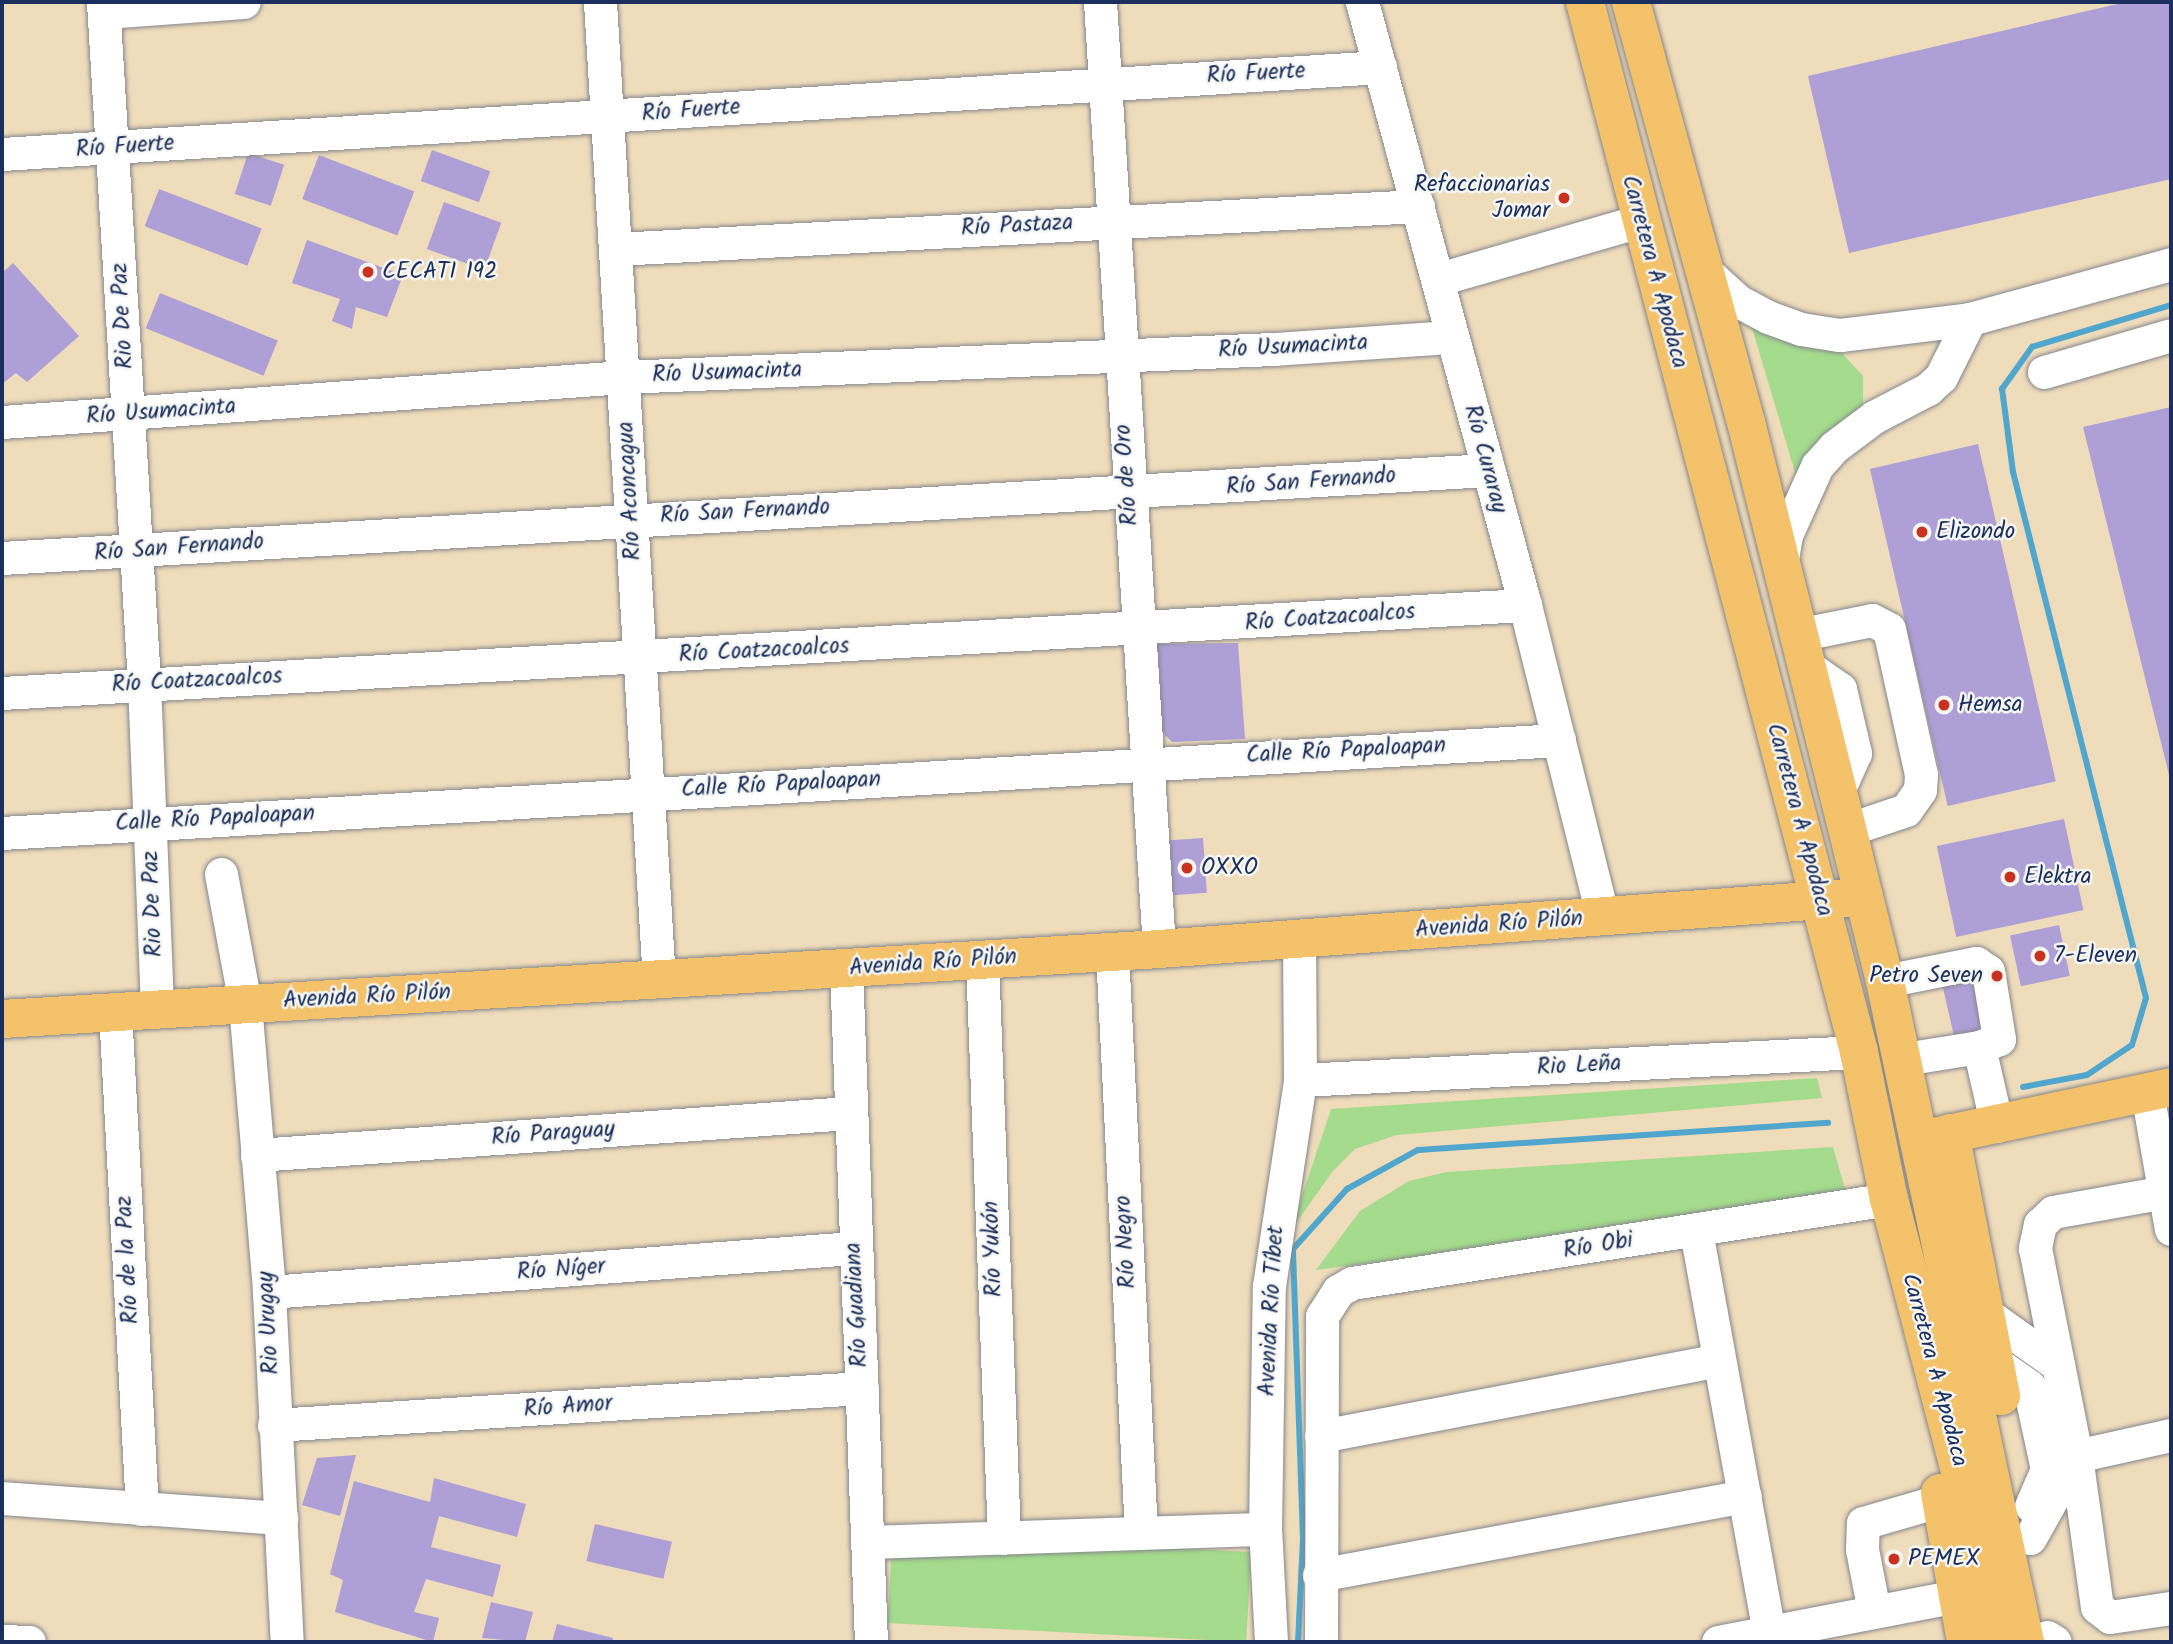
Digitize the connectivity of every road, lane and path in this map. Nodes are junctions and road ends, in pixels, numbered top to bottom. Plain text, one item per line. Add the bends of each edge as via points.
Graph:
1 (244, 2) edge
2 (600, 2) edge
3 (1100, 2) edge
4 (1362, 2) edge
5 (1565, 2) edge
6 (1585, 2) edge
7 (1632, 2) edge
8 (104, 7) edge
9 (1380, 68) junction
10 (1104, 83) junction
11 (606, 117) junction
12 (114, 148) junction
13 (2, 154) edge
14 (1418, 206) junction
15 (1112, 220) junction
16 (1631, 224) junction
17 (616, 249) junction
18 (2171, 264) edge
19 (1705, 271) junction
20 (1438, 279) junction
21 (1970, 319) junction
22 (2171, 335) edge
23 (1452, 337) junction
24 (1119, 356) junction
25 (2044, 372) dead end
26 (624, 377) junction
27 (129, 415) junction
28 (2, 422) edge
29 (1488, 470) junction
30 (1128, 493) junction
31 (632, 518) junction
32 (135, 551) junction
33 (2, 558) edge
34 (1780, 569) junction
35 (1525, 605) junction
36 (1138, 631) junction
37 (1801, 650) junction
38 (640, 657) junction
39 (144, 683) junction
40 (2, 693) edge
41 (1559, 740) junction
42 (1147, 762) junction
43 (648, 793) junction
44 (150, 822) junction
45 (1847, 830) junction
46 (2, 833) edge
47 (221, 874) dead end
48 (1864, 897) junction
49 (1821, 903) junction
50 (1603, 917) junction
51 (1299, 939) junction
52 (1159, 948) junction
53 (1111, 952) junction
54 (982, 960) junction
55 (846, 968) junction
56 (659, 980) junction
57 (1885, 981) junction
58 (245, 1004) junction
59 (157, 1009) junction
60 (115, 1011) junction
61 (2, 1019) edge
62 (1979, 1047) junction
63 (1859, 1052) junction
64 (1904, 1059) junction
65 (1300, 1080) junction
66 (2159, 1089) edge
67 (849, 1113) junction
68 (1997, 1126) junction
69 (1935, 1137) junction
70 (257, 1155) junction
71 (2168, 1192) edge
72 (1891, 1208) junction
73 (2171, 1229) edge
74 (1696, 1231) junction
75 (853, 1248) junction
76 (268, 1292) junction
77 (1985, 1314) junction
78 (1719, 1360) junction
79 (2058, 1365) junction
80 (862, 1388) junction
81 (274, 1425) junction
82 (2171, 1435) edge
83 (1321, 1436) junction
84 (2076, 1456) junction
85 (2, 1488) edge
86 (1745, 1496) junction
87 (1953, 1496) junction
88 (142, 1509) junction
89 (281, 1518) junction
90 (1265, 1529) junction
91 (2028, 1530) junction
92 (1141, 1532) junction
93 (1004, 1538) junction
94 (870, 1542) junction
95 (1319, 1575) junction
96 (1971, 1594) junction
97 (2171, 1608) edge
98 (1874, 1611) junction
99 (1769, 1632) junction
100 (2, 1641) edge
101 (2044, 1641) edge
102 (29, 1642) edge
103 (287, 1642) edge
104 (871, 1642) edge
105 (1271, 1642) edge
106 (1321, 1642) edge
107 (1718, 1642) edge
108 (1966, 1642) edge
109 (1994, 1642) edge

1 - 8 street
2 - 11 street, Río Aconcagua
3 - 10 street, Río de Oro
4 - 9 street, Río Curaray
5 - 16 main road
6 - 16 main road, Carretera A Apodaca
7 - 19 main road, Carretera A Apodaca
8 - 12 street, Rio De Paz
9 - 10 street, Río Fuerte
9 - 14 street, Río Curaray
10 - 11 street, Río Fuerte
10 - 15 street, Río de Oro
11 - 12 street, Río Fuerte
11 - 17 street, Río Aconcagua
12 - 13 street, Río Fuerte
12 - 27 street, Rio De Paz
14 - 15 street, Río Pastaza
14 - 20 street, Río Curaray
15 - 17 street, Río Pastaza
15 - 24 street, Río de Oro
16 - 20 street
16 - 49 main road, Carretera A Apodaca
17 - 26 street, Río Aconcagua
18 - 21 street
19 - 21 street via 1738,301 1801,330 1872,335
19 - 34 main road, Carretera A Apodaca
20 - 23 street, Río Curaray
21 - 34 street via 1941,377 1928,389 1874,417 1834,447 1818,466 1786,535
22 - 25 street
23 - 24 street, Río Usumacinta
23 - 29 street, Río Curaray
24 - 26 street, Río Usumacinta
24 - 30 street, Río de Oro
26 - 27 street, Río Usumacinta
26 - 31 street, Río Aconcagua
27 - 28 street, Río Usumacinta
27 - 32 street, Rio De Paz
29 - 30 street, Río San Fernando
29 - 35 street, Río Curaray
30 - 31 street, Río San Fernando
30 - 36 street, Río de Oro
31 - 32 street, Río San Fernando
31 - 38 street, Río Aconcagua
32 - 33 street, Río San Fernando
32 - 39 street, Rio De Paz
34 - 37 main road, Carretera A Apodaca
35 - 36 street, Río Coatzacoalcos
35 - 41 street, Río Curaray
36 - 38 street, Río Coatzacoalcos
36 - 42 street, Río de Oro
37 - 45 main road, Carretera A Apodaca
37 - 45 street via 1872,620 1889,629 1921,775 1920,790 1906,810
38 - 39 street, Río Coatzacoalcos
38 - 43 street, Río Aconcagua
39 - 40 street, Río Coatzacoalcos
39 - 44 street, Rio De Paz
41 - 42 street, Calle Río Papaloapan
41 - 50 street, Río Curaray
42 - 43 street, Calle Río Papaloapan
42 - 52 street, Río de Oro
43 - 44 street, Calle Río Papaloapan
43 - 56 street, Río Aconcagua
44 - 46 street, Calle Río Papaloapan
44 - 59 street, Rio De Paz
45 - 48 main road, Carretera A Apodaca
47 - 58 street, Rio Urugay
48 - 49 main road, Avenida Río Pilón
48 - 57 main road, Carretera A Apodaca
49 - 50 main road, Avenida Río Pilón
49 - 63 main road, Carretera A Apodaca
50 - 51 main road, Avenida Río Pilón
51 - 52 main road, Avenida Río Pilón
51 - 65 street, Avenida Río Tíbet
52 - 53 main road, Avenida Río Pilón
53 - 54 main road, Avenida Río Pilón
53 - 92 street, Río Negro
54 - 55 main road, Avenida Río Pilón
54 - 93 street, Río Yukón
55 - 56 main road, Avenida Río Pilón
55 - 67 street, Río Guadiana
56 - 58 main road, Avenida Río Pilón
57 - 62 street via 1984,965 2000,1034 1995,1043
57 - 64 main road, Carretera A Apodaca
58 - 59 main road, Avenida Río Pilón
58 - 70 street, Rio Urugay
59 - 60 main road, Avenida Río Pilón
60 - 61 main road, Avenida Río Pilón
60 - 88 street, Río de la Paz
62 - 64 street
62 - 68 street
63 - 65 street, Rio Leña
63 - 72 main road, Carretera A Apodaca
64 - 69 main road, Carretera A Apodaca
65 - 90 street, Avenida Río Tíbet via 1271,1252
66 - 68 main road
66 - 71 street
67 - 70 street, Río Paraguay
67 - 75 street, Río Guadiana
68 - 69 main road
69 - 77 main road
69 - 101 main road, Carretera A Apodaca
70 - 76 street, Rio Urugay
71 - 73 street
71 - 79 street via 2053,1212 2040,1224 2035,1248
72 - 74 street, Río Obi
72 - 87 main road, Carretera A Apodaca via 1917,1309
74 - 78 street
74 - 83 street, Río Obi via 1352,1283 1338,1291 1322,1316
75 - 76 street, Río Níger
75 - 80 street, Río Guadiana
76 - 81 street, Rio Urugay
77 - 79 street
77 - 91 main road
78 - 83 street
78 - 86 street
79 - 84 street
80 - 81 street, Río Amor
80 - 94 street, Río Guadiana
81 - 89 street, Rio Urugay
82 - 84 street
83 - 95 street
84 - 91 street
84 - 97 street via 2097,1608 2110,1617
85 - 88 street
86 - 95 street
86 - 99 street
87 - 96 main road, Carretera A Apodaca
87 - 98 street via 1863,1523 1862,1549
88 - 89 street
89 - 103 street, Rio Urugay
90 - 92 street
90 - 105 street, Avenida Río Tíbet
91 - 101 main road
92 - 93 street
93 - 94 street
94 - 104 street, Río Guadiana
95 - 106 street
96 - 98 street
96 - 108 main road
96 - 109 main road
98 - 99 street
99 - 107 street
100 - 102 street

